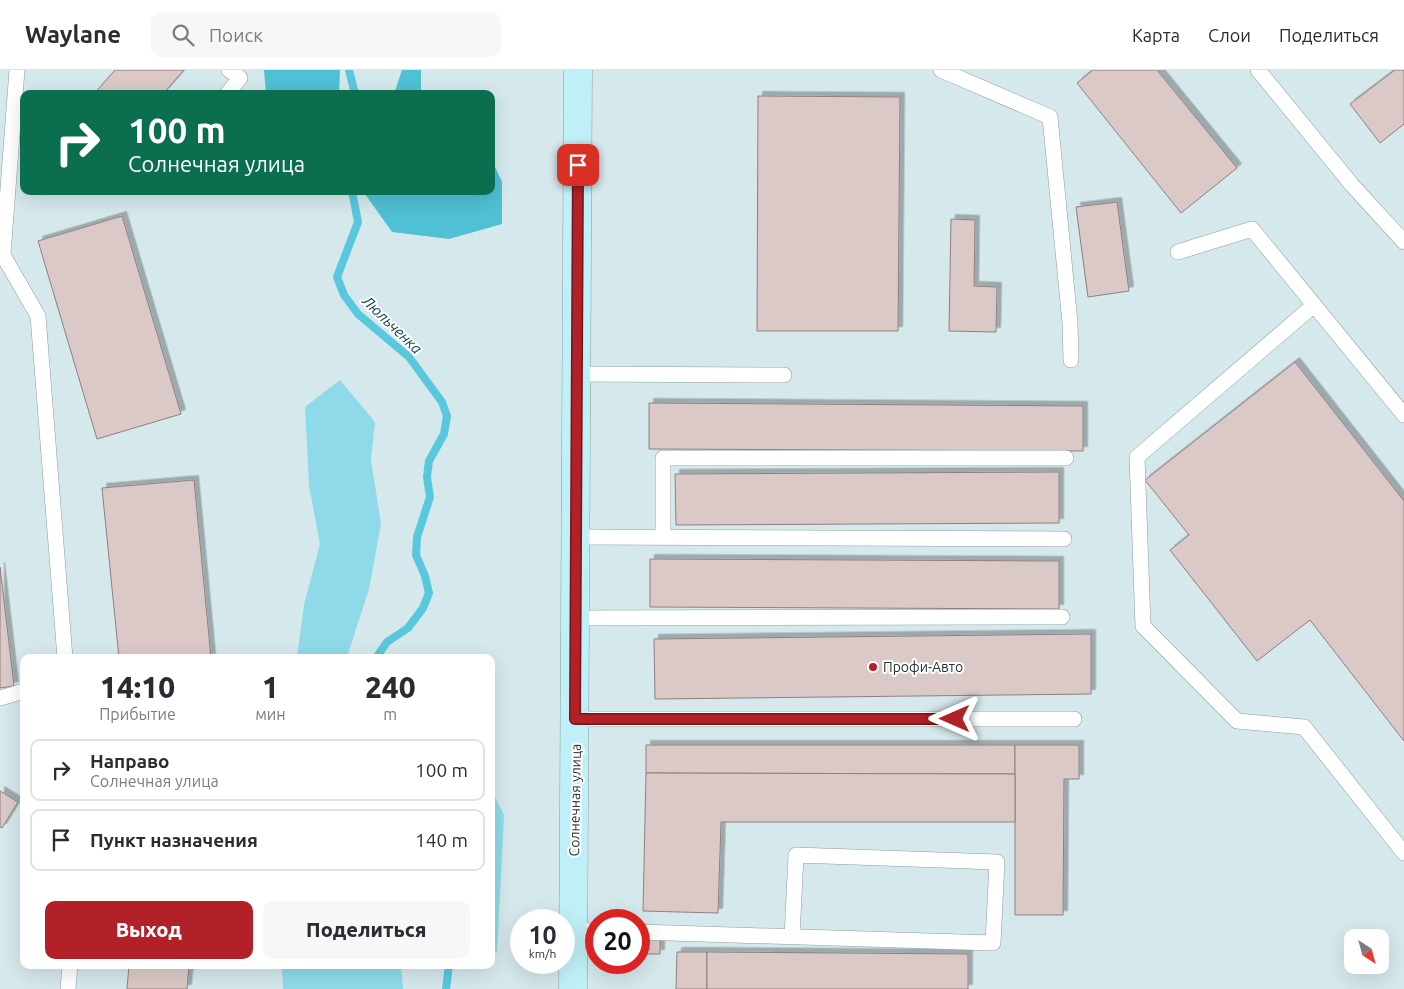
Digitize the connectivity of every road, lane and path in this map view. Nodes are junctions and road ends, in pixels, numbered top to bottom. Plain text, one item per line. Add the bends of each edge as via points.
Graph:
1 (17, 70) edge
2 (229, 70) edge
3 (578, 70) edge
4 (942, 70) edge
5 (1258, 70) edge
6 (230, 90) edge
7 (17, 163) edge
8 (1404, 242) edge
9 (2, 252) edge
10 (1178, 252) dead end
11 (1314, 305) junction
12 (1071, 360) dead end
13 (577, 374) junction
14 (784, 375) dead end
15 (1404, 415) edge
16 (1066, 458) dead end
17 (576, 537) junction
18 (663, 537) junction
19 (1064, 539) dead end
20 (1062, 617) dead end
21 (576, 618) junction
22 (65, 654) edge
23 (20, 692) edge
24 (0, 698) edge
25 (1074, 718) dead end
26 (575, 719) junction
27 (1404, 853) edge
28 (585, 931) edge
29 (650, 932) edge
30 (792, 937) junction
31 (70, 969) edge
32 (68, 989) edge
33 (572, 989) edge

1 - 7 lane
2 - 6 lane via 240,78
3 - 13 main road, Солнечная улица
4 - 12 lane via 1050,117
5 - 8 lane via 1352,185
7 - 9 lane
9 - 22 lane via 38,316
10 - 11 lane via 1252,229
11 - 15 lane
11 - 27 lane via 1137,457 1143,626 1237,721 1304,727
13 - 14 lane
13 - 17 main road, Солнечная улица
16 - 18 lane via 663,458
17 - 18 lane
17 - 21 main road, Солнечная улица
18 - 19 lane
20 - 21 lane
21 - 26 main road, Солнечная улица
23 - 24 lane
25 - 26 lane
26 - 28 main road, Солнечная улица
28 - 33 main road, Солнечная улица
29 - 30 lane
30 - 30 lane via 993,943 997,862 796,855
31 - 32 lane

